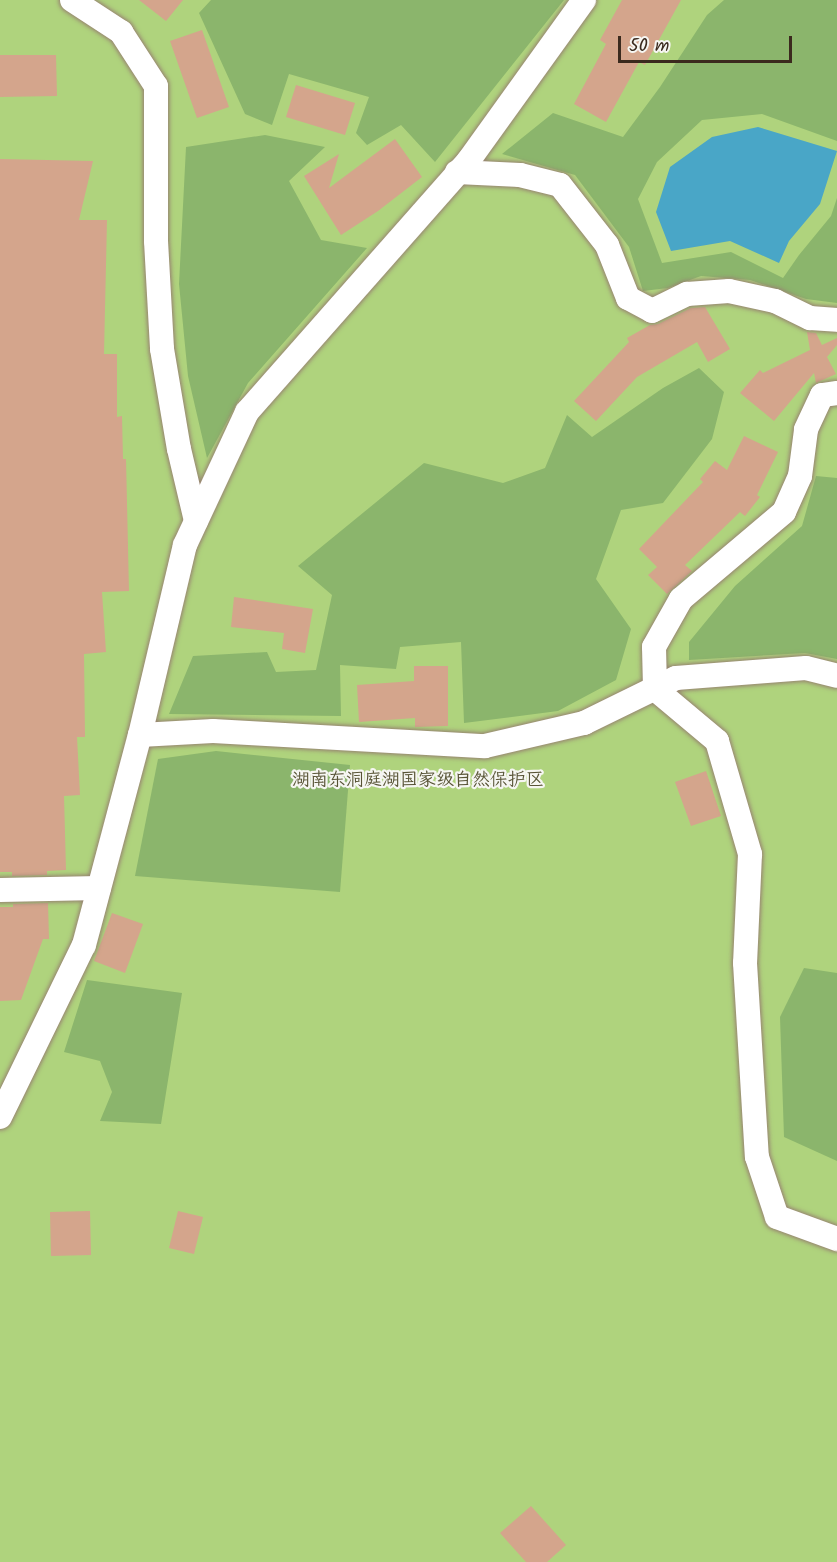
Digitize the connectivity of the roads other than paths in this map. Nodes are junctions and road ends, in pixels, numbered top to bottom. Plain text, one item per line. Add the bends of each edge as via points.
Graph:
1 (72, 0) edge
2 (584, 0) edge
3 (458, 172) junction
4 (837, 320) edge
5 (837, 393) edge
6 (196, 521) junction
7 (837, 676) edge
8 (655, 689) junction
9 (140, 735) junction
10 (99, 888) junction
11 (0, 890) edge
12 (0, 1117) edge
13 (837, 1239) edge

1 - 6 street via 121,32 156,86 156,241 162,349
2 - 3 street
3 - 4 street via 520,175 560,185 607,245 628,298 652,311 687,294 729,291 775,301 810,318
3 - 6 street via 247,412
5 - 8 street via 822,395 806,430 800,476 784,512 681,599 654,647
6 - 9 street via 185,545
7 - 8 street via 806,668 676,678
8 - 9 street via 584,723 485,746 213,731
8 - 13 street via 717,741 750,854 745,963 757,1157 766,1187 777,1217
9 - 10 street
10 - 11 street
10 - 12 street via 84,945

